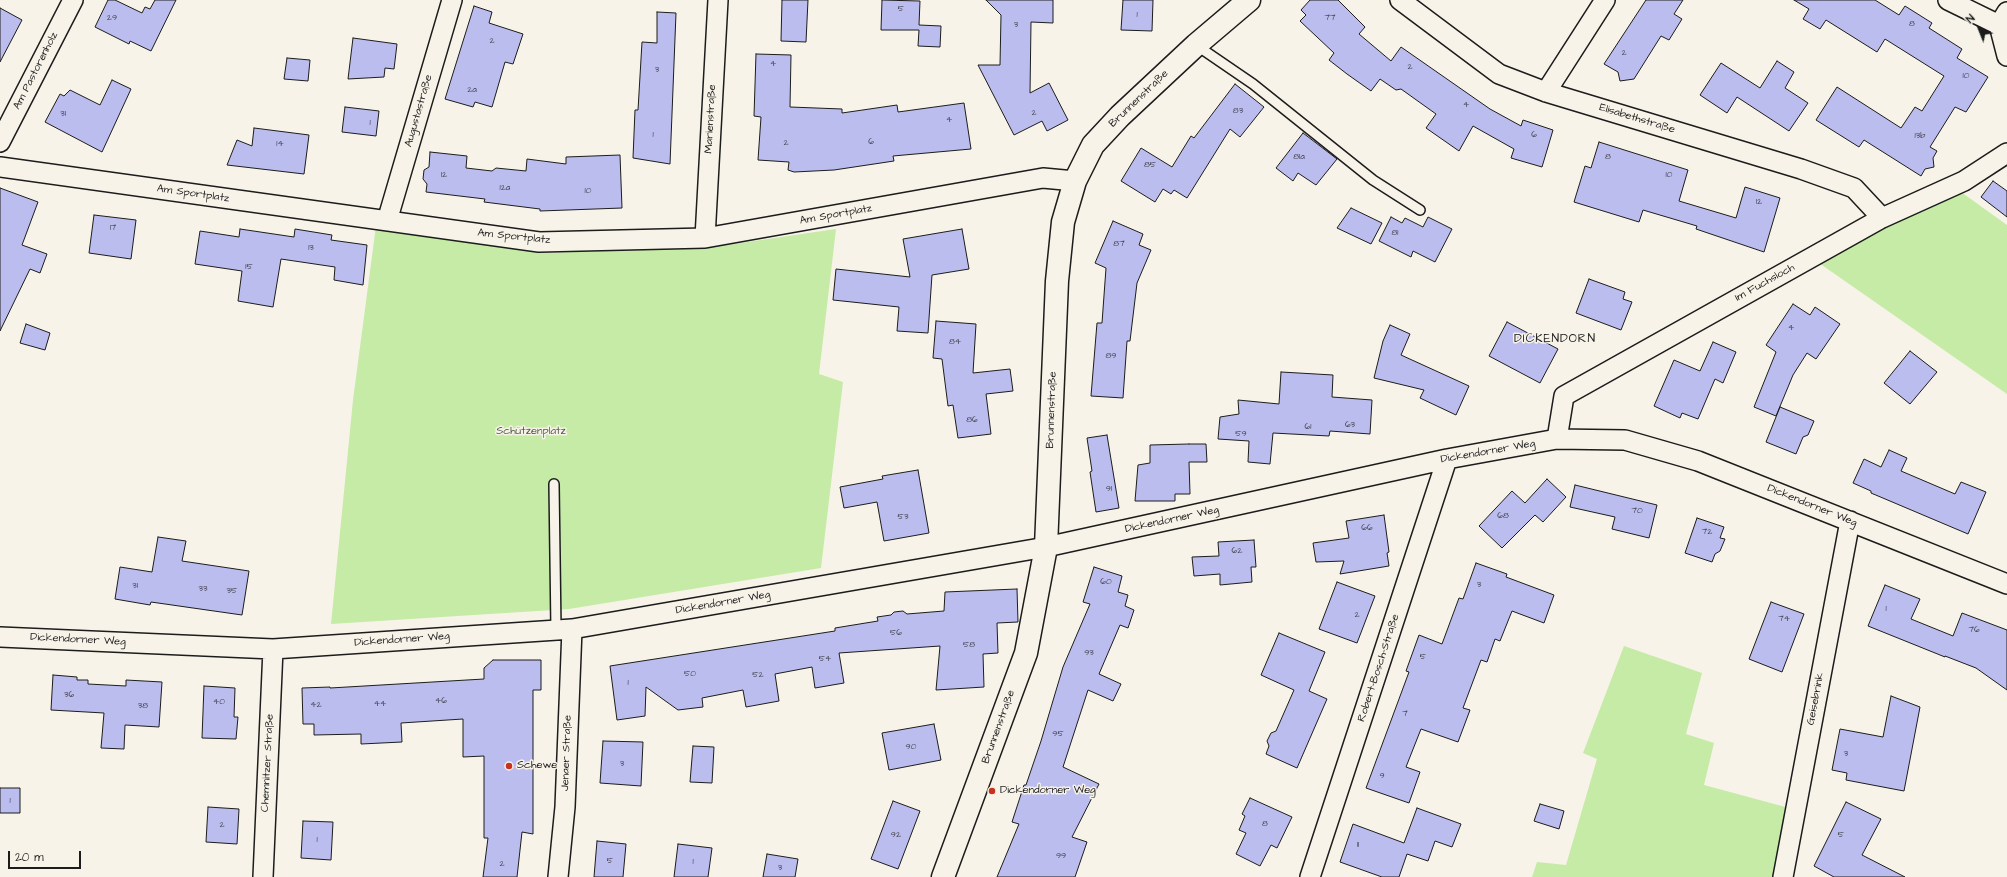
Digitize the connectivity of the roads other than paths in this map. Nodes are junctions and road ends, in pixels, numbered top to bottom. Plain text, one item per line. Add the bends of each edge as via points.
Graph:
1 (73, 0) edge
2 (452, 0) edge
3 (718, 0) edge
4 (1249, 0) edge
5 (1400, 0) edge
6 (1605, 0) edge
7 (1948, 0) edge
8 (2003, 19) edge
9 (1196, 45) junction
10 (2007, 56) edge
11 (1546, 92) junction
12 (0, 142) edge
13 (2007, 153) edge
14 (0, 167) edge
15 (1075, 181) junction
16 (1420, 210) dead end
17 (1882, 218) junction
18 (387, 221) junction
19 (705, 238) junction
20 (1557, 439) junction
21 (1447, 459) junction
22 (554, 484) dead end
23 (1850, 521) junction
24 (1046, 547) junction
25 (2007, 584) edge
26 (564, 629) junction
27 (0, 637) edge
28 (273, 649) junction
29 (263, 877) edge
30 (558, 877) edge
31 (943, 877) edge
32 (1310, 877) edge
33 (1783, 877) edge

1 - 12 street, Am Pastorenholz
2 - 18 street, Augustastraße
3 - 19 street, Marienstraße
4 - 9 street, Brunnenstraße
5 - 11 street, Elisabethstraße via 1499,74
6 - 11 street
7 - 8 street
8 - 10 street
9 - 15 street, Brunnenstraße via 1120,116 1094,145
9 - 16 lane via 1253,84 1373,180
11 - 17 street, Elisabethstraße via 1801,169 1854,188
13 - 17 street, Im Fuchsloch via 1964,182
14 - 18 street, Am Sportplatz
15 - 19 street, Am Sportplatz via 1043,178
15 - 24 street, Brunnenstraße via 1063,222 1057,281
17 - 20 street, Im Fuchsloch via 1564,396
18 - 19 street, Am Sportplatz via 539,242
20 - 21 street, Dickendorner Weg
20 - 23 street, Dickendorner Weg via 1625,440 1698,461
21 - 24 street, Dickendorner Weg
21 - 32 street, Robert-Bosch-Straße
22 - 26 lane
23 - 25 street, Dickendorner Weg
23 - 33 street, Geisebrink
24 - 26 street, Dickendorner Weg
24 - 31 street, Brunnenstraße via 1026,653
26 - 28 street, Dickendorner Weg
26 - 30 street, Jenaer Straße via 565,807
27 - 28 street, Dickendorner Weg
28 - 29 street, Chemnitzer Straße

